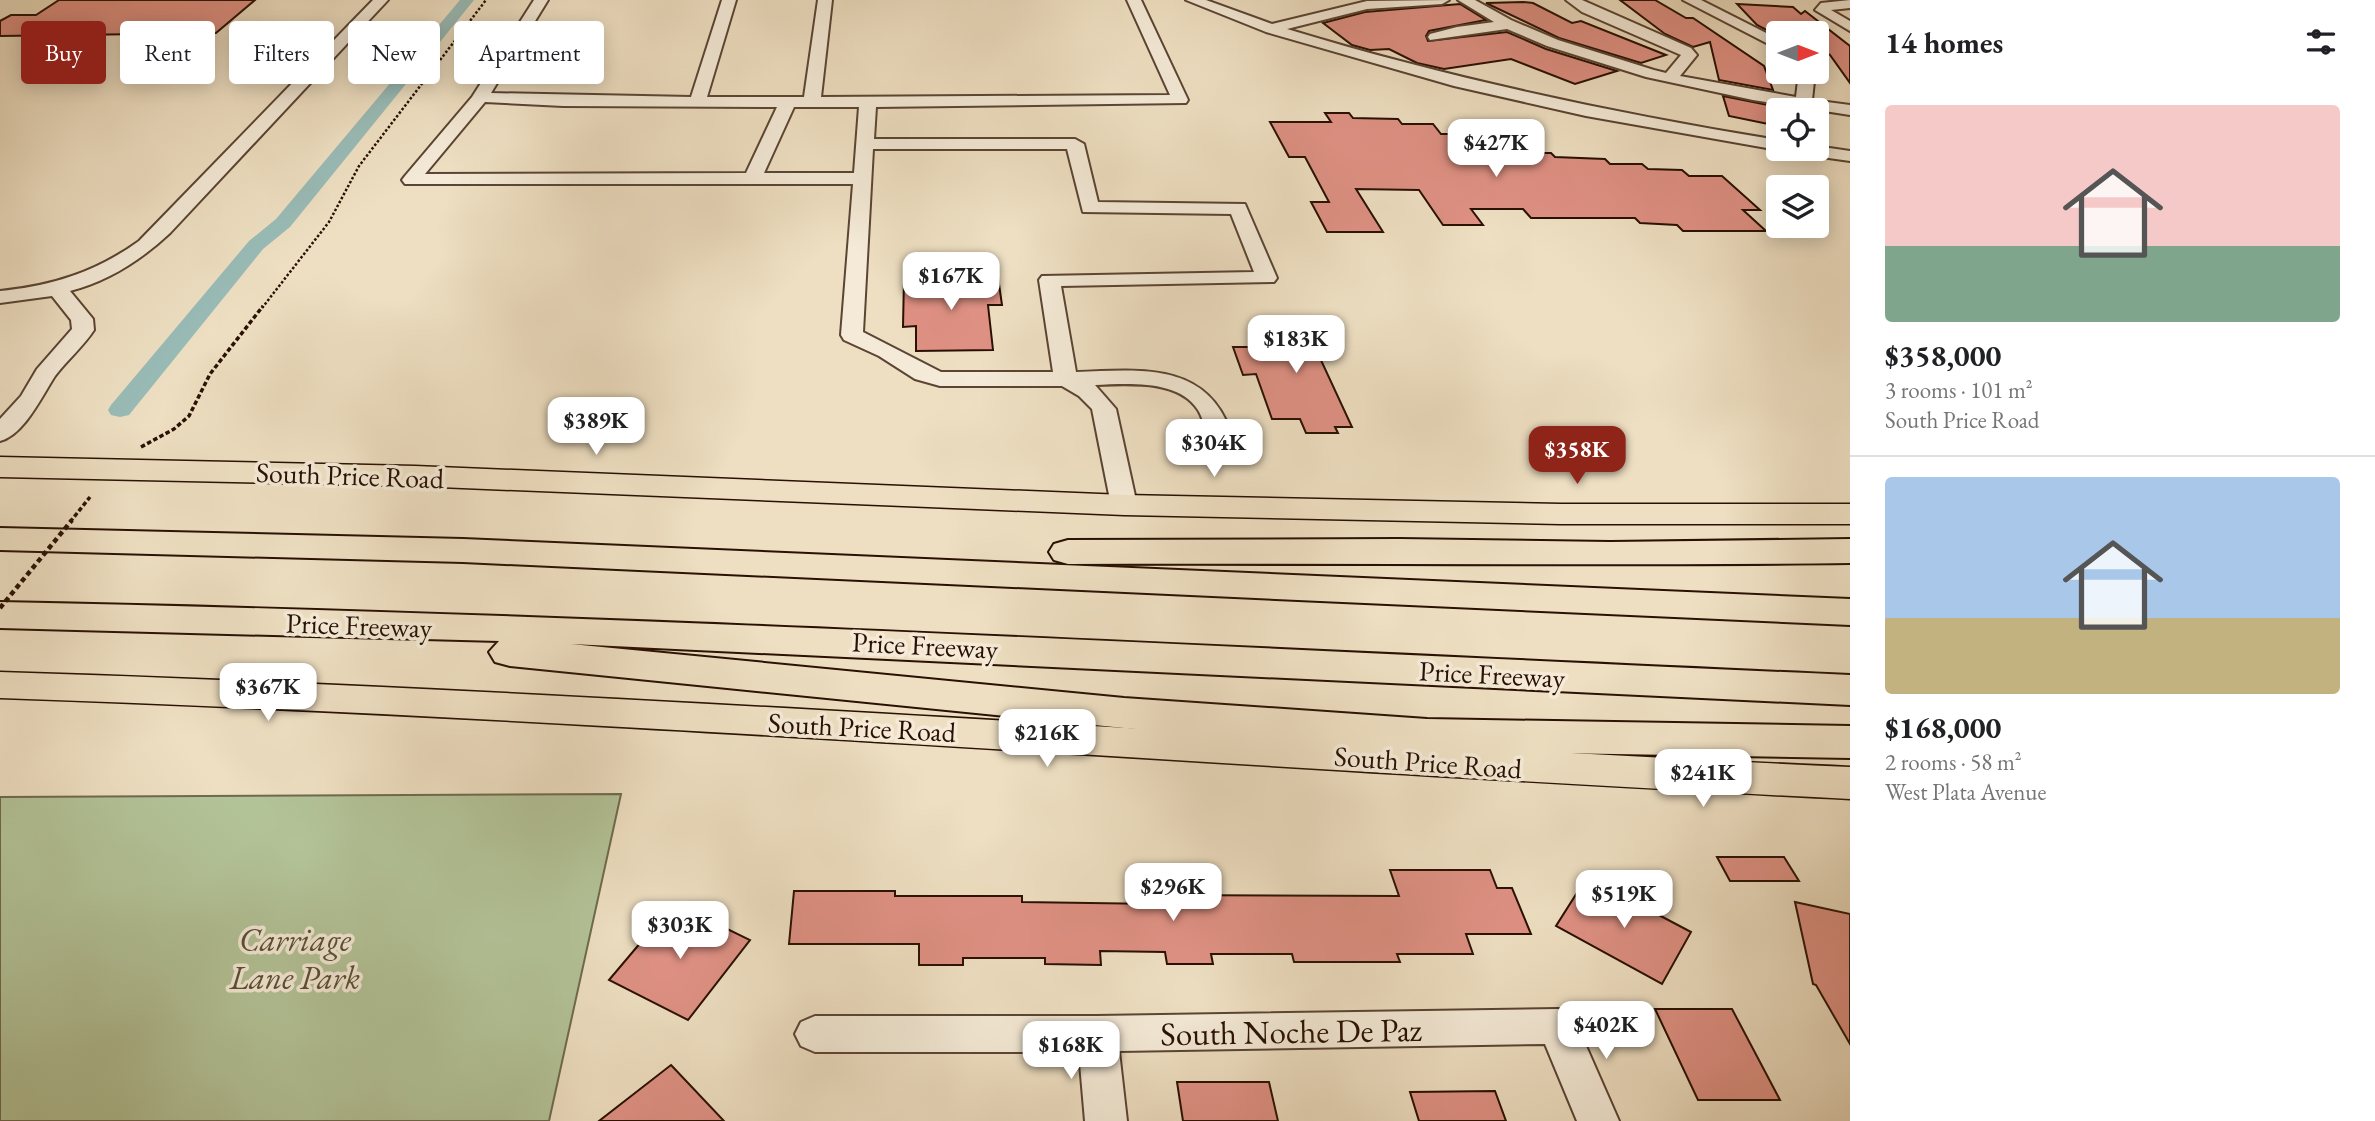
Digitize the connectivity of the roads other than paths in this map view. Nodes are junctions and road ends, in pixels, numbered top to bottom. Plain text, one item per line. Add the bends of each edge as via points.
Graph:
1 (381, 0) edge
2 (541, 0) edge
3 (729, 0) edge
4 (825, 0) edge
5 (1134, 0) edge
6 (1193, 0) edge
7 (1442, 0) edge
8 (1465, 0) edge
9 (1573, 0) edge
10 (1689, 0) edge
11 (1850, 4) edge
12 (1511, 24) junction
13 (1850, 27) edge
14 (1271, 29) junction
15 (1435, 37) dead end
16 (1766, 39) edge
17 (1671, 77) junction
18 (480, 97) junction
19 (1774, 98) edge
20 (698, 101) junction
21 (788, 101) junction
22 (811, 101) junction
23 (1064, 101) junction
24 (868, 103) junction
25 (1829, 107) edge
26 (1850, 110) edge
27 (1766, 143) edge
28 (865, 144) junction
29 (1075, 144) junction
30 (1829, 153) edge
31 (1850, 156) edge
32 (753, 178) junction
33 (863, 178) junction
34 (58, 290) junction
35 (0, 296) edge
36 (45, 374) junction
37 (1066, 379) junction
38 (0, 404) edge
39 (1218, 430) dead end
40 (0, 434) edge
41 (0, 467) edge
42 (1124, 505) junction
43 (1850, 514) edge
44 (0, 539) edge
45 (396, 549) junction
46 (1850, 551) edge
47 (1850, 612) edge
48 (0, 615) edge
49 (278, 622) junction
50 (0, 685) edge
51 (1850, 690) edge
52 (1850, 741) edge
53 (1850, 783) edge
54 (815, 1034) dead end
55 (1097, 1034) junction
56 (1106, 1121) edge
57 (1598, 1121) edge

1 - 34 street via 146,246 112,269
2 - 18 street
3 - 20 street
4 - 22 street
5 - 23 street via 1180,100
6 - 14 street
7 - 14 street via 1367,5
8 - 12 street
9 - 17 street via 1686,51 1689,55
10 - 16 street
11 - 13 street via 1822,10
12 - 15 street
12 - 17 street via 1580,52
14 - 27 street via 1458,84 1687,132
17 - 19 street
18 - 20 street
18 - 32 street via 411,180
20 - 21 street
21 - 22 street
21 - 32 street
22 - 24 street
23 - 24 street
23 - 29 street
24 - 28 street
25 - 26 street
28 - 29 street
28 - 33 street
29 - 37 street via 1090,208 1238,208 1267,278 1049,280
30 - 31 street
32 - 33 street
33 - 37 street via 852,335 940,379
34 - 35 street
34 - 36 street via 84,324
36 - 38 street
36 - 40 street via 31,399
37 - 39 street via 1168,382 1207,404
37 - 42 street via 1096,396 1104,409
41 - 42 main road, South Price Road via 415,476
42 - 43 main road, South Price Road via 1561,514
44 - 45 highway
45 - 46 highway via 763,545 1121,554
45 - 47 highway
48 - 49 highway, Price Freeway
49 - 51 highway, Price Freeway via 822,640
49 - 52 highway via 562,658 1124,713 1427,735
50 - 53 main road, South Price Road via 539,707 1547,770
54 - 55 street, South Noche De Paz
55 - 56 street
55 - 57 street, South Noche De Paz via 1558,1026

